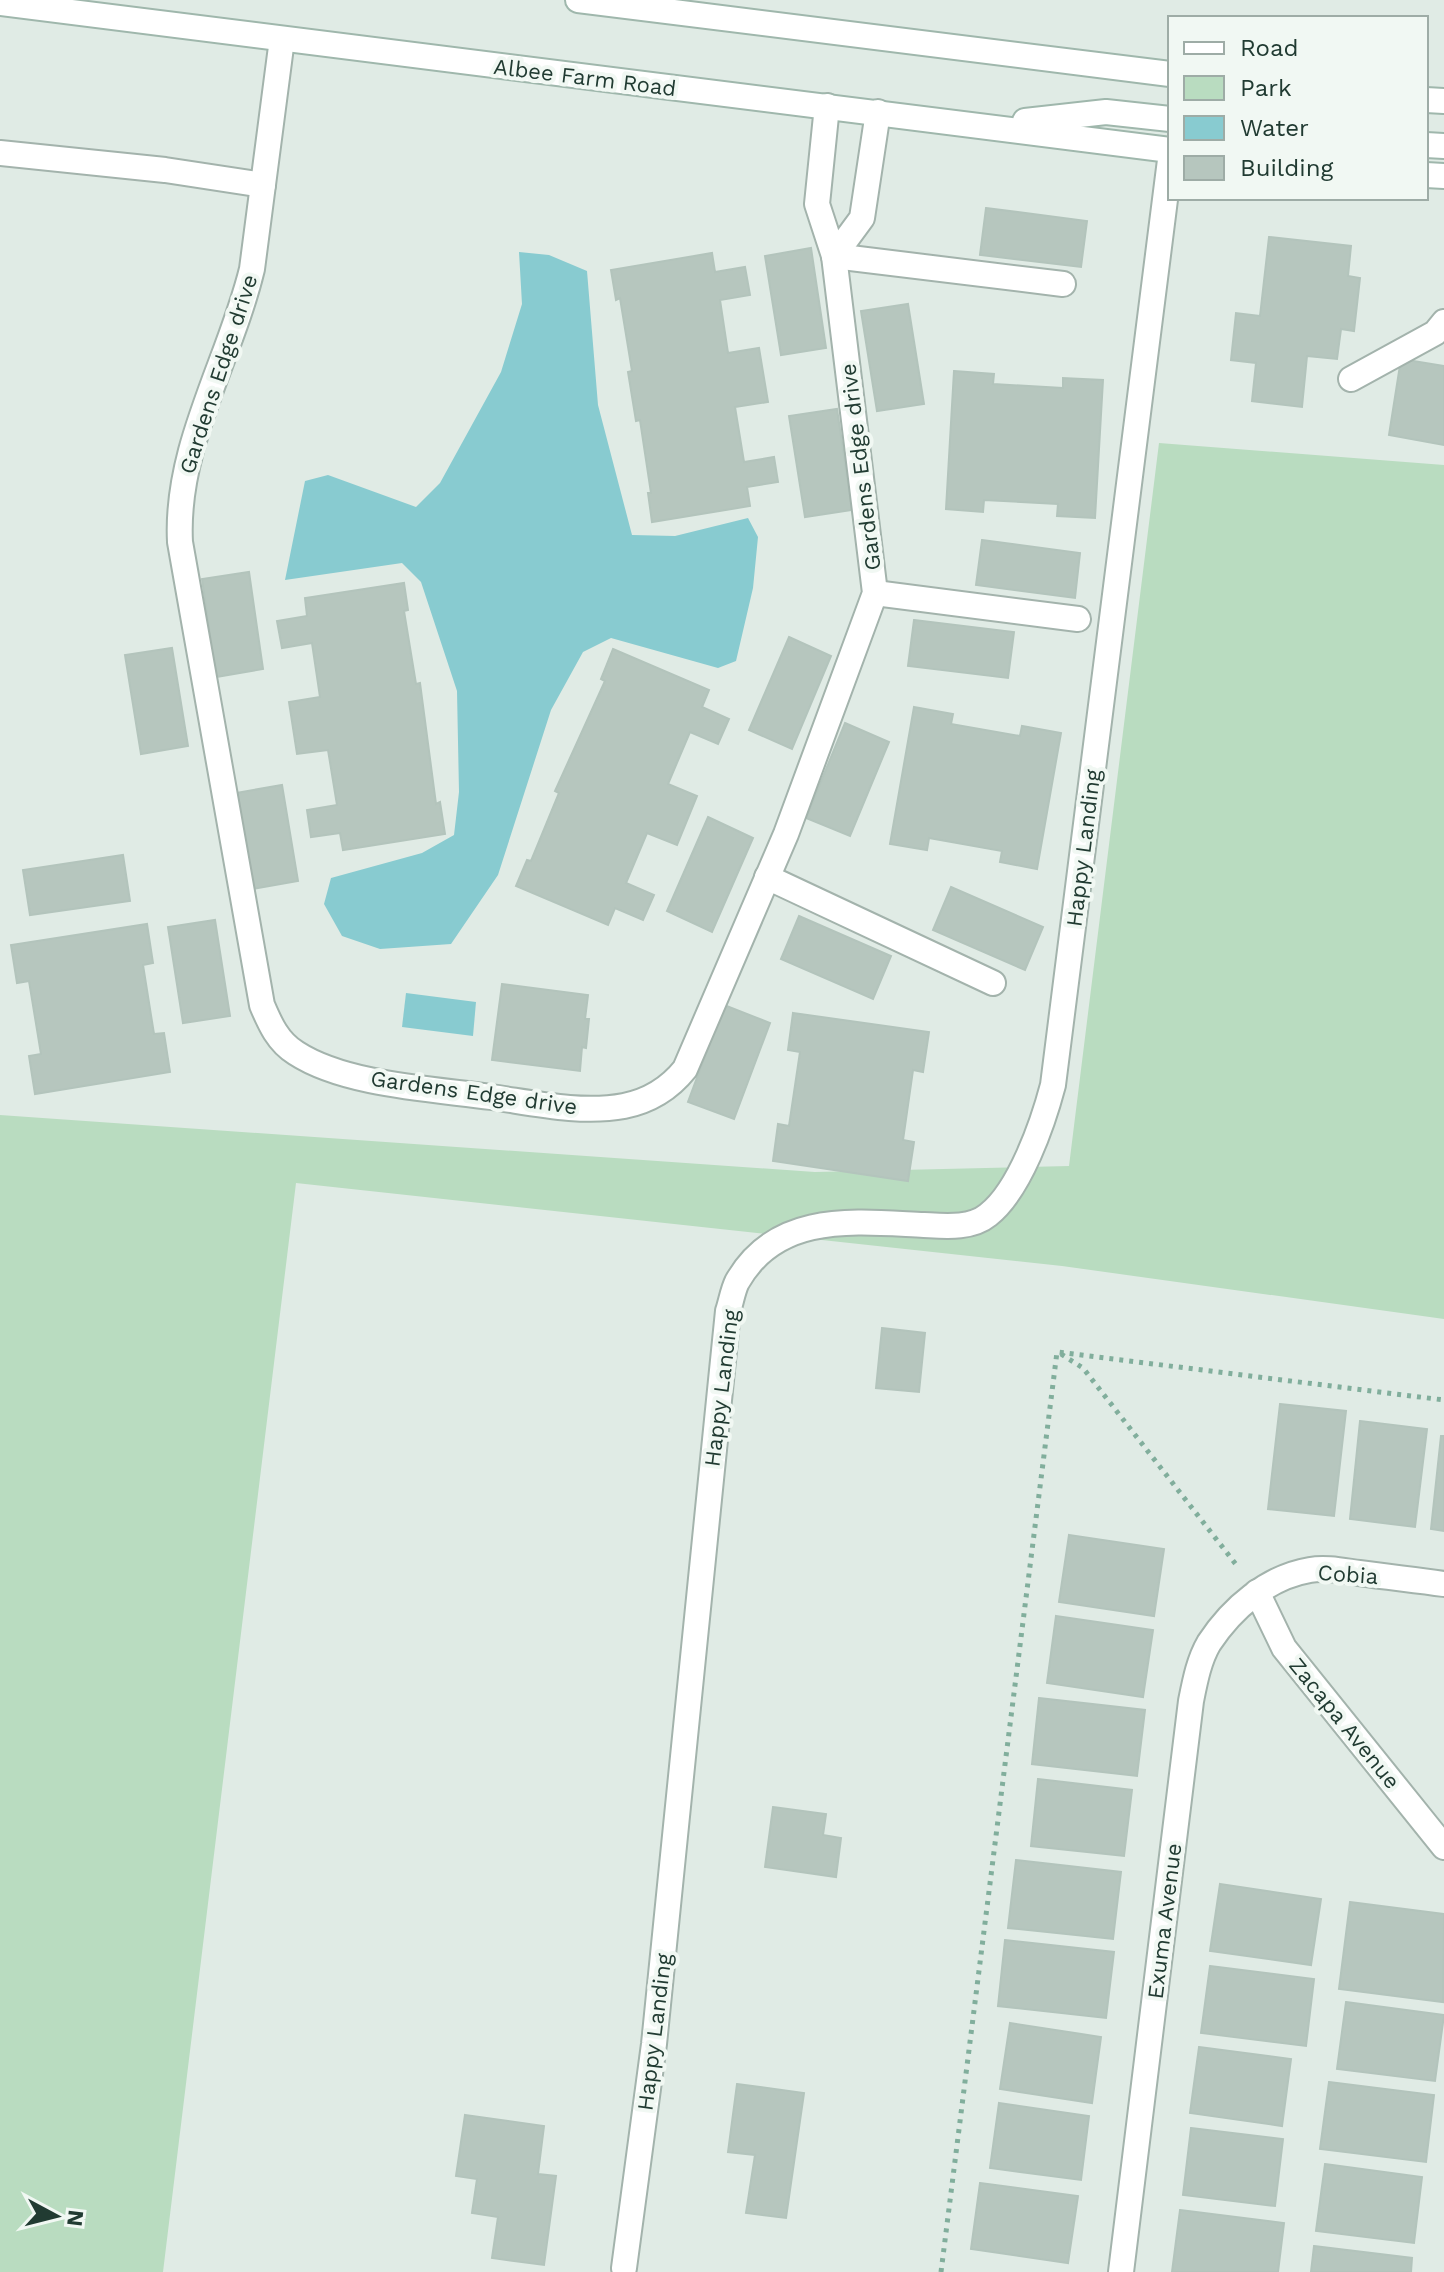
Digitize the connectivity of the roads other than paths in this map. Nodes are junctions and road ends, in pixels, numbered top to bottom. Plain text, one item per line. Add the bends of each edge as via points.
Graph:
1 (578, 0) edge
2 (0, 3) edge
3 (282, 39) junction
4 (1168, 74) edge
5 (827, 106) junction
6 (878, 112) junction
7 (1168, 119) edge
8 (987, 126) junction
9 (1168, 150) edge
10 (0, 153) edge
11 (1168, 176) edge
12 (263, 185) junction
13 (834, 256) junction
14 (1063, 284) dead end
15 (1444, 322) edge
16 (1351, 379) dead end
17 (875, 593) junction
18 (1078, 619) dead end
19 (767, 877) junction
20 (993, 983) dead end
21 (1444, 1584) edge
22 (1257, 1592) junction
23 (1444, 1847) edge
24 (624, 2268) dead end
25 (1121, 2272) edge

1 - 4 street
2 - 3 street, Albee Farm Road
3 - 5 street, Albee Farm Road
3 - 12 street, Gardens Edge drive
5 - 6 street, Albee Farm Road
5 - 13 street, Gardens Edge drive via 817,204
6 - 8 street, Albee Farm Road
6 - 13 street via 862,218
7 - 8 street via 1106,112
8 - 9 street, Albee Farm Road
10 - 12 street
11 - 24 street, Happy Landing via 1053,1085 1045,1115 1019,1177 986,1217 954,1227 856,1222 805,1227 758,1256 737,1282 728,1311 654,2044
12 - 19 street, Gardens Edge drive via 247,290 186,466 179,518 262,1005 270,1025 294,1052 331,1070 558,1106 610,1108 634,1103 667,1087 690,1059
13 - 14 street
13 - 17 street, Gardens Edge drive
15 - 16 street via 1435,333
17 - 18 street
17 - 19 street, Gardens Edge drive
19 - 20 street
21 - 22 street, Cobia via 1313,1569
22 - 23 street, Zacapa Avenue via 1284,1648
22 - 25 street, Exuma Avenue via 1208,1645 1191,1701

